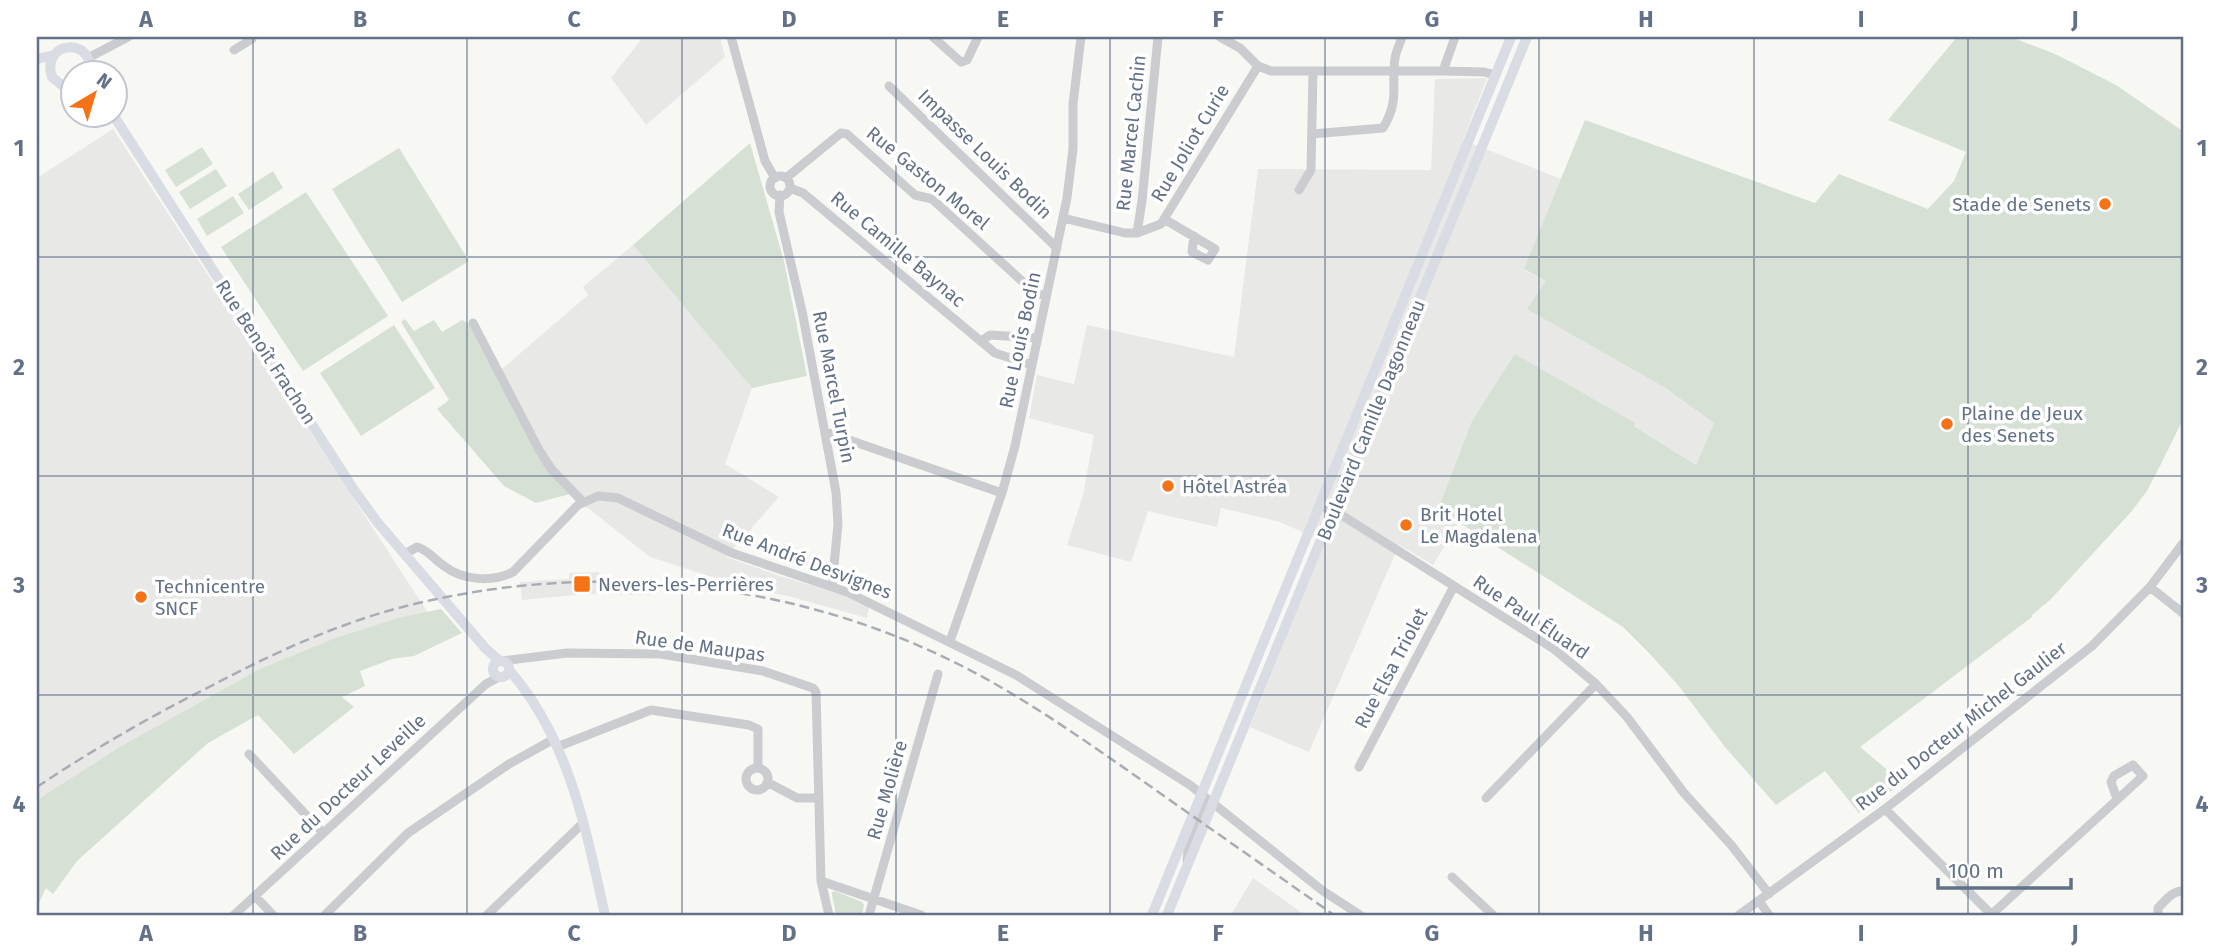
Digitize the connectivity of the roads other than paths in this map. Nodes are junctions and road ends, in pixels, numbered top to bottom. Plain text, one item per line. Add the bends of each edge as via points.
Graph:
1 (57, 37) edge
2 (64, 37) edge
3 (128, 37) edge
4 (250, 37) edge
5 (731, 37) edge
6 (933, 37) edge
7 (978, 37) edge
8 (1081, 37) edge
9 (1158, 37) edge
10 (1220, 37) edge
11 (1402, 37) edge
12 (1455, 37) edge
13 (1511, 37) edge
14 (1527, 37) edge
15 (71, 47) junction
16 (234, 50) dead end
17 (55, 53) junction
18 (88, 58) joint
19 (37, 61) edge
20 (1258, 66) junction
21 (50, 70) junction
22 (1313, 71) junction
23 (1395, 71) junction
24 (1443, 71) junction
25 (1496, 75) junction
26 (60, 84) edge
27 (889, 86) dead end
28 (123, 130) edge
29 (1312, 134) junction
30 (775, 177) junction
31 (786, 178) junction
32 (790, 188) junction
33 (1299, 190) dead end
34 (780, 195) junction
35 (1063, 218) junction
36 (1164, 219) junction
37 (1137, 233) junction
38 (1194, 236) dead end
39 (1057, 248) junction
40 (1045, 296) junction
41 (472, 323) dead end
42 (1037, 338) junction
43 (981, 341) junction
44 (1032, 365) junction
45 (826, 432) junction
46 (1002, 493) junction
47 (583, 502) junction
48 (1320, 506) junction
49 (1334, 512) junction
50 (2184, 542) edge
51 (405, 554) junction
52 (832, 586) junction
53 (1454, 586) junction
54 (2150, 587) junction
55 (2184, 614) edge
56 (950, 641) junction
57 (501, 669) junction
58 (938, 674) dead end
59 (1596, 684) junction
60 (556, 743) junction
61 (249, 754) dead end
62 (1359, 767) dead end
63 (758, 768) junction
64 (767, 782) junction
65 (819, 798) junction
66 (1486, 799) dead end
67 (2117, 799) dead end
68 (1205, 803) junction
69 (1885, 809) junction
70 (583, 823) junction
71 (323, 833) junction
72 (1191, 839) junction
73 (1452, 877) dead end
74 (821, 881) junction
75 (2184, 891) edge
76 (1769, 894) junction
77 (255, 896) junction
78 (874, 898) junction
79 (1759, 901) junction
80 (234, 915) edge
81 (273, 915) edge
82 (325, 915) edge
83 (487, 915) edge
84 (605, 915) edge
85 (829, 915) edge
86 (869, 915) edge
87 (921, 915) edge
88 (1154, 915) edge
89 (1167, 915) edge
90 (1360, 915) edge
91 (1493, 915) edge
92 (1739, 915) edge
93 (1769, 915) edge
94 (1992, 915) edge
95 (2158, 915) edge

1 - 17 main road
2 - 15 main road
3 - 18 street
4 - 16 street
5 - 30 street via 765,161
6 - 7 street via 961,62 967,60
8 - 35 street, Rue Louis Bodin
9 - 37 street, Rue Marcel Cachin
10 - 20 street
11 - 23 street
12 - 24 street
13 - 25 main road, Boulevard Camille Dagonneau
14 - 49 main road, Boulevard Camille Dagonneau
15 - 17 main road
15 - 18 main road
17 - 19 main road
17 - 21 main road
19 - 21 main road
20 - 22 street via 1271,71
20 - 36 street, Rue Joliot Curie
21 - 26 main road
22 - 23 street
22 - 29 street
23 - 24 street
23 - 29 street via 1395,97 1383,128
24 - 25 street
25 - 48 main road, Boulevard Camille Dagonneau
27 - 39 street, Impasse Louis Bodin
28 - 51 main road, Rue Benoît Frachon via 354,490
29 - 33 street via 1311,170
30 - 31 street
30 - 34 street via 771,188
31 - 32 street
31 - 40 street, Rue Gaston Morel via 841,133 847,134 915,195 932,199 1034,292
32 - 34 street
32 - 43 street, Rue Camille Baynac
34 - 45 street, Rue Marcel Turpin via 779,212
35 - 37 street
35 - 39 street, Rue Louis Bodin
36 - 37 street, Rue Joliot Curie
36 - 38 street
39 - 40 street, Rue Louis Bodin
40 - 42 street, Rue Louis Bodin
41 - 47 street via 539,450
42 - 43 street via 990,335
42 - 44 street, Rue Louis Bodin
43 - 44 street, Rue Camille Baynac via 995,353
44 - 46 street, Rue Louis Bodin
45 - 46 street
45 - 52 street, Rue Marcel Turpin via 838,524
46 - 56 street, Rue Louis Bodin
47 - 51 street via 505,576 460,575 417,547
47 - 52 street, Rue André Desvignes via 598,496 618,498 733,553
48 - 49 street, Rue Paul Éluard
48 - 68 main road, Boulevard Camille Dagonneau
49 - 53 street, Rue Paul Éluard
49 - 68 main road, Boulevard Camille Dagonneau
50 - 54 street, Rue du Docteur Michel Gaulier
51 - 57 main road, Rue Benoît Frachon
52 - 56 street, Rue André Desvignes
53 - 59 street, Rue Paul Éluard via 1554,649
53 - 62 street, Rue Elsa Triolet
54 - 55 street
54 - 69 street, Rue du Docteur Michel Gaulier via 2092,646
56 - 68 street, Rue André Desvignes via 1016,675
57 - 60 main road via 530,700
57 - 65 street, Rue de Maupas via 519,659 567,653 661,654 763,671 813,688
57 - 71 street, Rue du Docteur Leveille
58 - 78 street, Rue Molière
59 - 66 street
59 - 76 street, Rue Paul Éluard
60 - 63 street via 651,709 758,729
60 - 70 main road
60 - 82 street via 509,764 408,833
61 - 71 street
63 - 64 street via 766,773
63 - 64 street via 748,772 747,783 755,789
64 - 65 street via 797,798
65 - 74 street, Rue de Maupas
67 - 94 street
68 - 72 main road
68 - 90 street
69 - 76 street, Rue du Docteur Michel Gaulier
69 - 94 street
70 - 83 street
70 - 84 main road
71 - 77 street, Rue du Docteur Leveille
72 - 88 main road
72 - 89 main road via 1186,869
73 - 91 street
74 - 78 street
74 - 85 street, Rue de Maupas
75 - 95 street via 2170,896 2158,908
76 - 79 street, Rue du Docteur Michel Gaulier
77 - 80 street, Rue du Docteur Leveille
77 - 81 street
78 - 86 street, Rue Molière
78 - 87 street
79 - 92 street, Rue du Docteur Michel Gaulier
79 - 93 street

